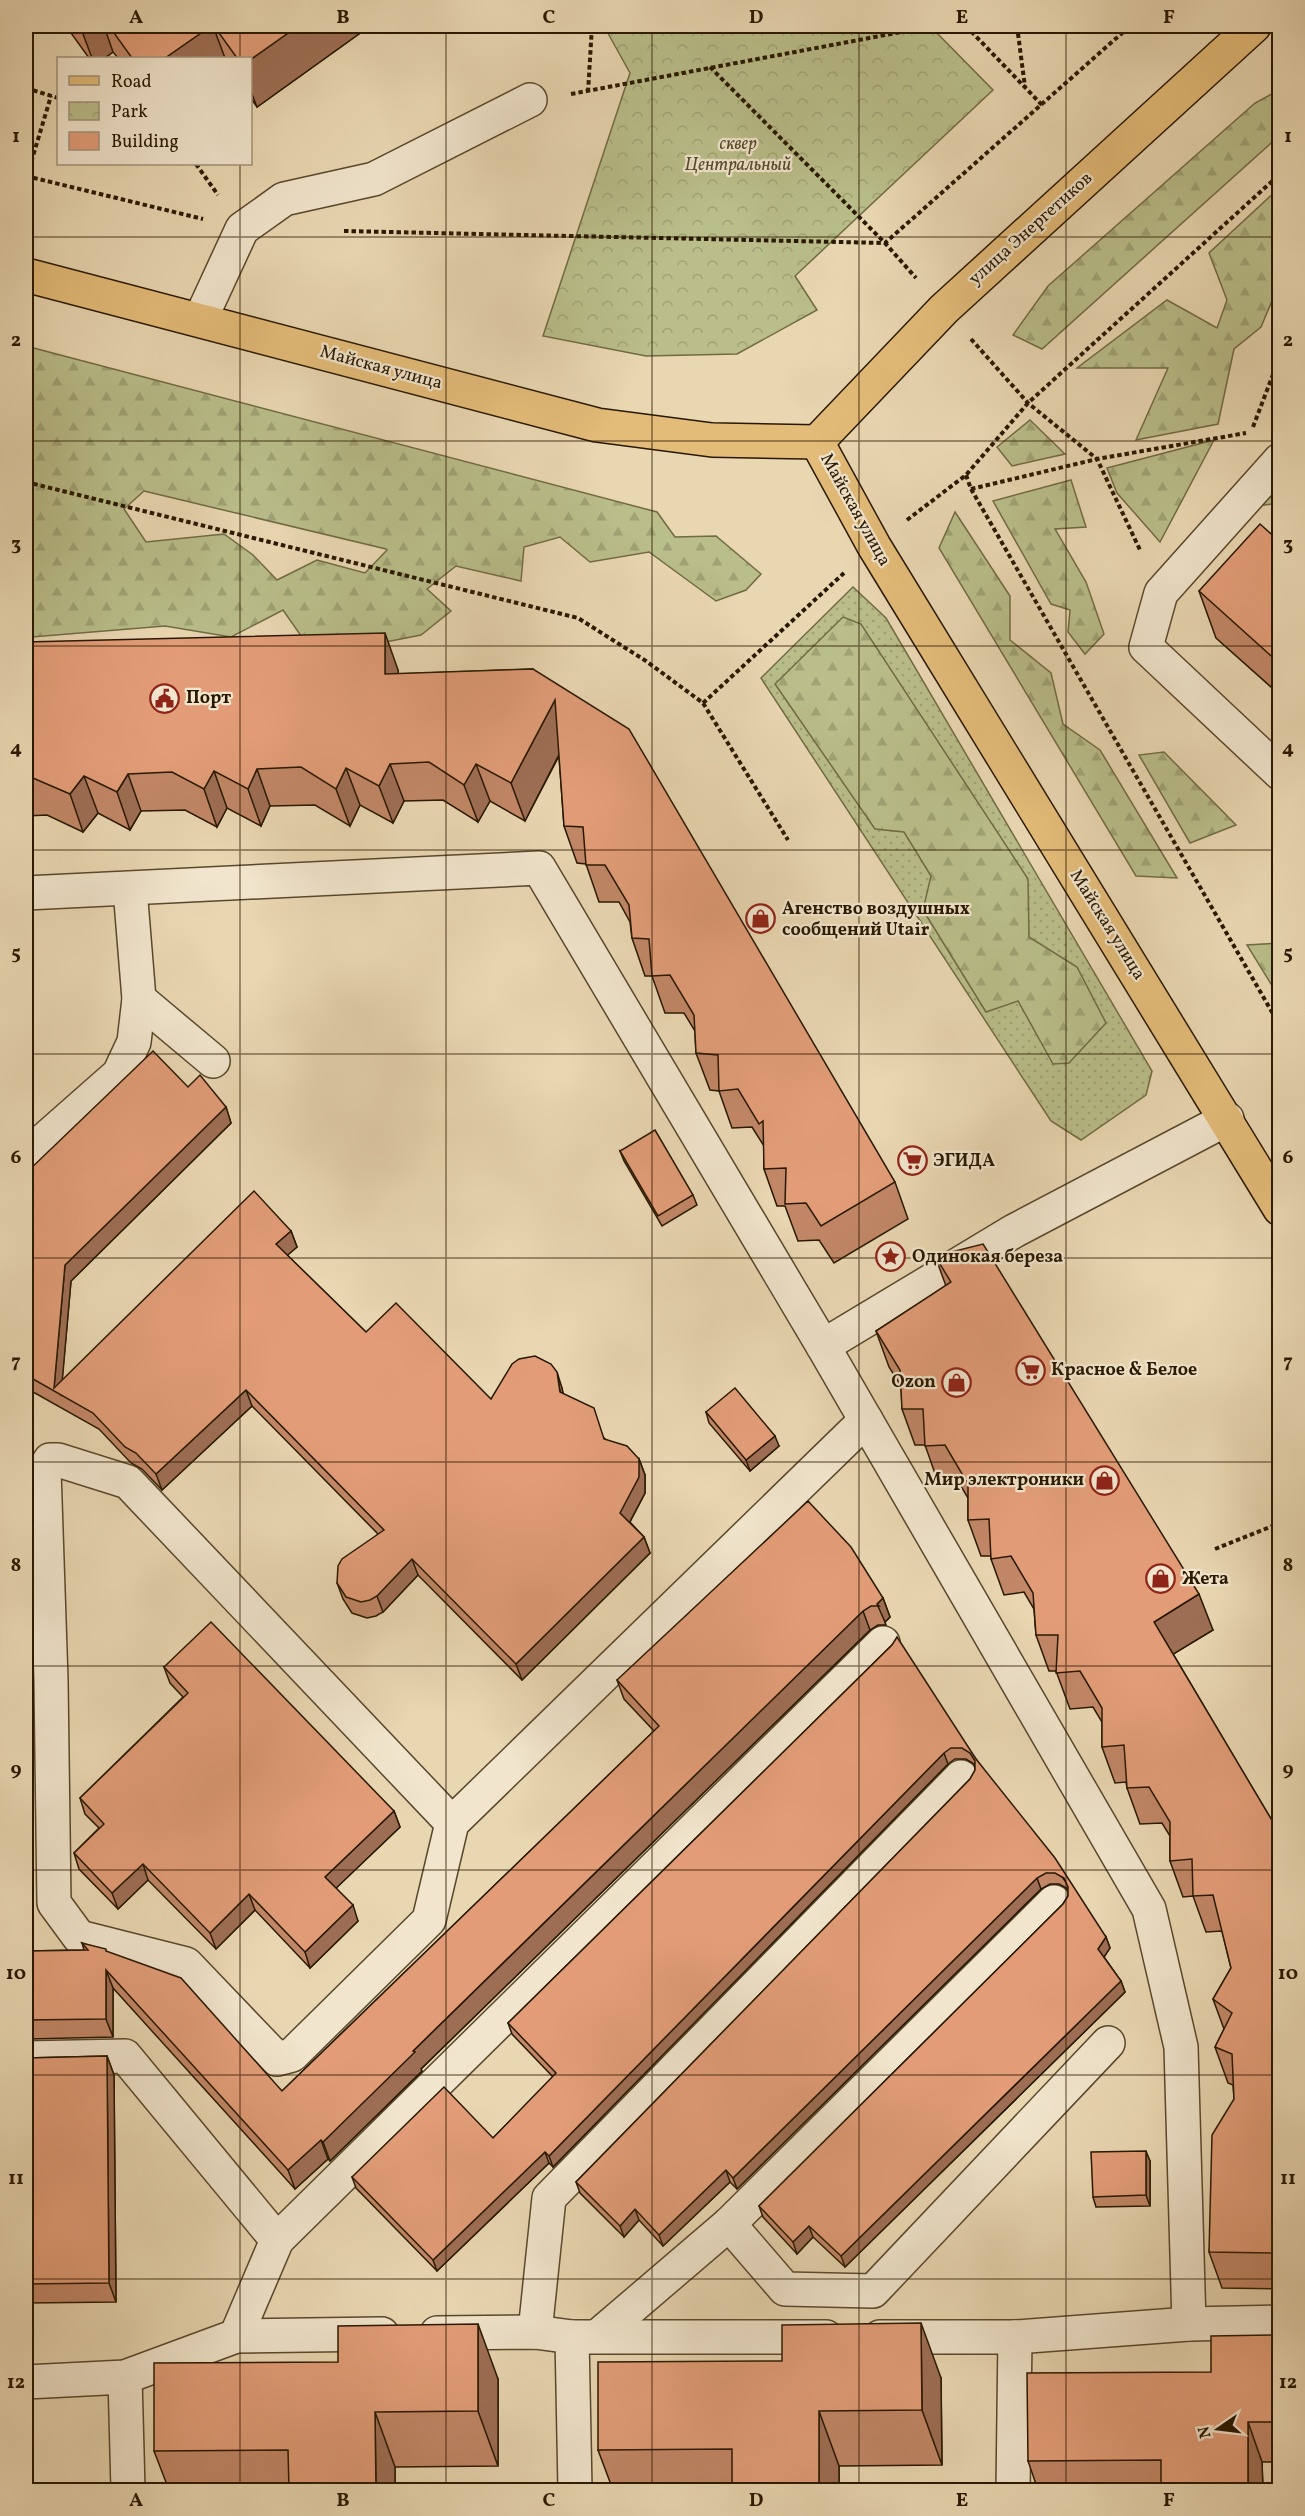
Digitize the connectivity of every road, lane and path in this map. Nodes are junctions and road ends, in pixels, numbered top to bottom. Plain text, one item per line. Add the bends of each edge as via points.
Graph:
1 (592, 26) edge
2 (917, 26) edge
3 (966, 26) edge
4 (1017, 26) edge
5 (1130, 26) edge
6 (1254, 26) edge
7 (710, 66) junction
8 (26, 88) edge
9 (1025, 88) junction
10 (588, 92) junction
11 (51, 96) junction
12 (57, 98) edge
13 (530, 100) joint
14 (1042, 105) junction
15 (1280, 174) edge
16 (26, 176) edge
17 (242, 229) junction
18 (337, 231) dead end
19 (885, 243) junction
20 (26, 275) edge
21 (944, 309) junction
22 (200, 320) junction
23 (1028, 403) junction
24 (1260, 430) dead end
25 (817, 442) junction
26 (1097, 459) junction
27 (1280, 460) edge
28 (966, 475) junction
29 (26, 482) edge
30 (971, 489) junction
31 (873, 546) junction
32 (1161, 593) junction
33 (704, 703) junction
34 (1280, 773) edge
35 (788, 840) dead end
36 (130, 889) junction
37 (26, 893) edge
38 (139, 999) junction
39 (1280, 1026) edge
40 (213, 1061) dead end
41 (1227, 1119) junction
42 (26, 1156) edge
43 (1280, 1209) edge
44 (823, 1346) junction
45 (866, 1420) junction
46 (1280, 1523) edge
47 (1215, 1550) dead end
48 (883, 1643) dead end
49 (960, 1777) dead end
50 (452, 1823) junction
51 (1054, 1902) dead end
52 (1108, 2043) dead end
53 (26, 2058) edge
54 (729, 2224) junction
55 (277, 2240) junction
56 (1280, 2322) edge
57 (1189, 2324) junction
58 (535, 2332) junction
59 (236, 2336) junction
60 (585, 2337) junction
61 (1015, 2337) junction
62 (125, 2377) junction
63 (26, 2382) edge
64 (128, 2490) edge
65 (575, 2490) edge
66 (1013, 2490) edge

1 - 10 path
2 - 7 path
3 - 9 path
4 - 9 path
5 - 14 path
6 - 21 main road, улица Энергетиков
7 - 10 path
7 - 19 path
8 - 11 path
9 - 14 path
10 - 13 path
11 - 12 path
11 - 16 path
13 - 17 lane via 374,179 284,199
14 - 19 path
15 - 23 path
16 - 17 path
17 - 22 lane
18 - 19 path
19 - 21 path
20 - 22 main road, Майская улица
21 - 23 path
21 - 25 main road, улица Энергетиков
22 - 25 main road, Майская улица via 597,425 712,440
23 - 26 path
23 - 28 path
24 - 26 path
25 - 31 main road, Майская улица
26 - 30 path
26 - 32 path
27 - 32 lane
28 - 30 path
28 - 31 path
29 - 33 path via 578,618
30 - 39 path
31 - 33 path
31 - 41 main road, Майская улица
32 - 34 lane via 1146,647
33 - 35 path
36 - 37 lane
36 - 38 lane
36 - 44 lane via 539,868
38 - 40 lane
38 - 42 lane via 134,1042 118,1074
41 - 43 main road, Майская улица
41 - 44 lane via 1014,1231
44 - 45 lane
45 - 50 lane
45 - 57 lane via 1149,1909 1181,2047
46 - 47 path
48 - 55 lane
49 - 58 lane via 549,2198
50 - 50 lane via 429,1920 292,2055 277,2059 186,1964 79,1937 54,1903 44,1470 50,1460 128,1482
51 - 54 lane
52 - 54 lane via 873,2291 785,2289
53 - 55 lane via 125,2056
54 - 60 lane
55 - 59 lane
56 - 57 lane
57 - 61 lane
58 - 59 lane
58 - 60 lane
59 - 62 lane
60 - 61 lane
60 - 65 lane
61 - 66 lane
62 - 63 lane
62 - 64 lane

